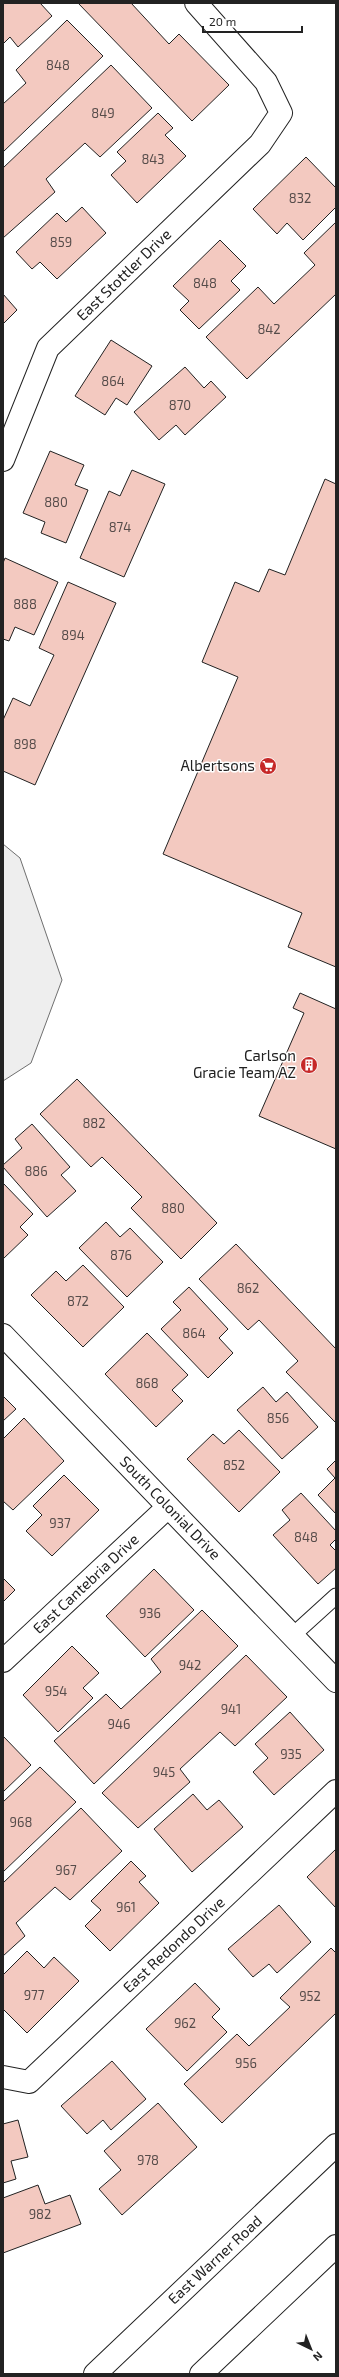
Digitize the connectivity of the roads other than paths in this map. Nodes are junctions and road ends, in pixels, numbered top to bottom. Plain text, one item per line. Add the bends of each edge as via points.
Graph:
1 (196, 3) edge
2 (3, 460) edge
3 (3, 1335) edge
4 (168, 1507) junction
5 (336, 1596) edge
6 (292, 1636) junction
7 (3, 1661) edge
8 (336, 1681) edge
9 (336, 1791) edge
10 (4, 2078) edge
11 (336, 2145) edge
12 (336, 2246) edge
13 (95, 2374) edge
14 (201, 2374) edge

1 - 2 street, East Stottler Drive via 266,82 281,114 260,144 48,348
3 - 4 street, South Colonial Drive
4 - 6 street, South Colonial Drive
4 - 7 street, East Cantebria Drive
5 - 6 lane
6 - 8 street, South Colonial Drive
9 - 10 street, East Redondo Drive via 29,2082
11 - 13 street, East Warner Road
12 - 14 street

